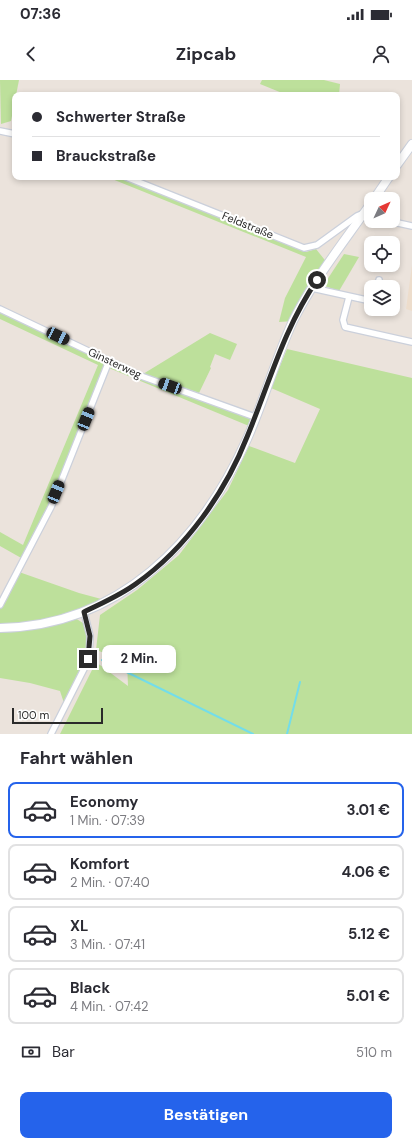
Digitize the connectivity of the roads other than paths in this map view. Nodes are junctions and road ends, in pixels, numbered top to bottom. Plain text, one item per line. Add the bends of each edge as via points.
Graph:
1 (0, 130) edge
2 (12, 133) edge
3 (412, 144) edge
4 (400, 162) edge
5 (134, 180) edge
6 (387, 180) edge
7 (379, 192) edge
8 (364, 215) edge
9 (364, 218) edge
10 (400, 223) edge
11 (412, 226) edge
12 (312, 288) junction
13 (349, 297) junction
14 (364, 300) edge
15 (0, 310) edge
16 (412, 342) edge
17 (109, 361) junction
18 (255, 418) junction
19 (0, 606) edge
20 (84, 612) junction
21 (0, 628) edge
22 (51, 734) edge

1 - 2 street
3 - 4 main road
5 - 8 street, Feldstraße via 304,248 317,245 357,216
6 - 7 main road
9 - 12 main road
10 - 11 street
12 - 13 street
12 - 18 main road via 284,342
13 - 14 street
13 - 16 street via 343,320 345,327
15 - 17 street, Ginsterweg
17 - 18 street, Ginsterweg via 141,376
17 - 19 street via 51,507
18 - 20 main road via 223,484 195,527 176,549 137,584
20 - 21 main road via 51,622
20 - 22 street via 90,636 88,659

